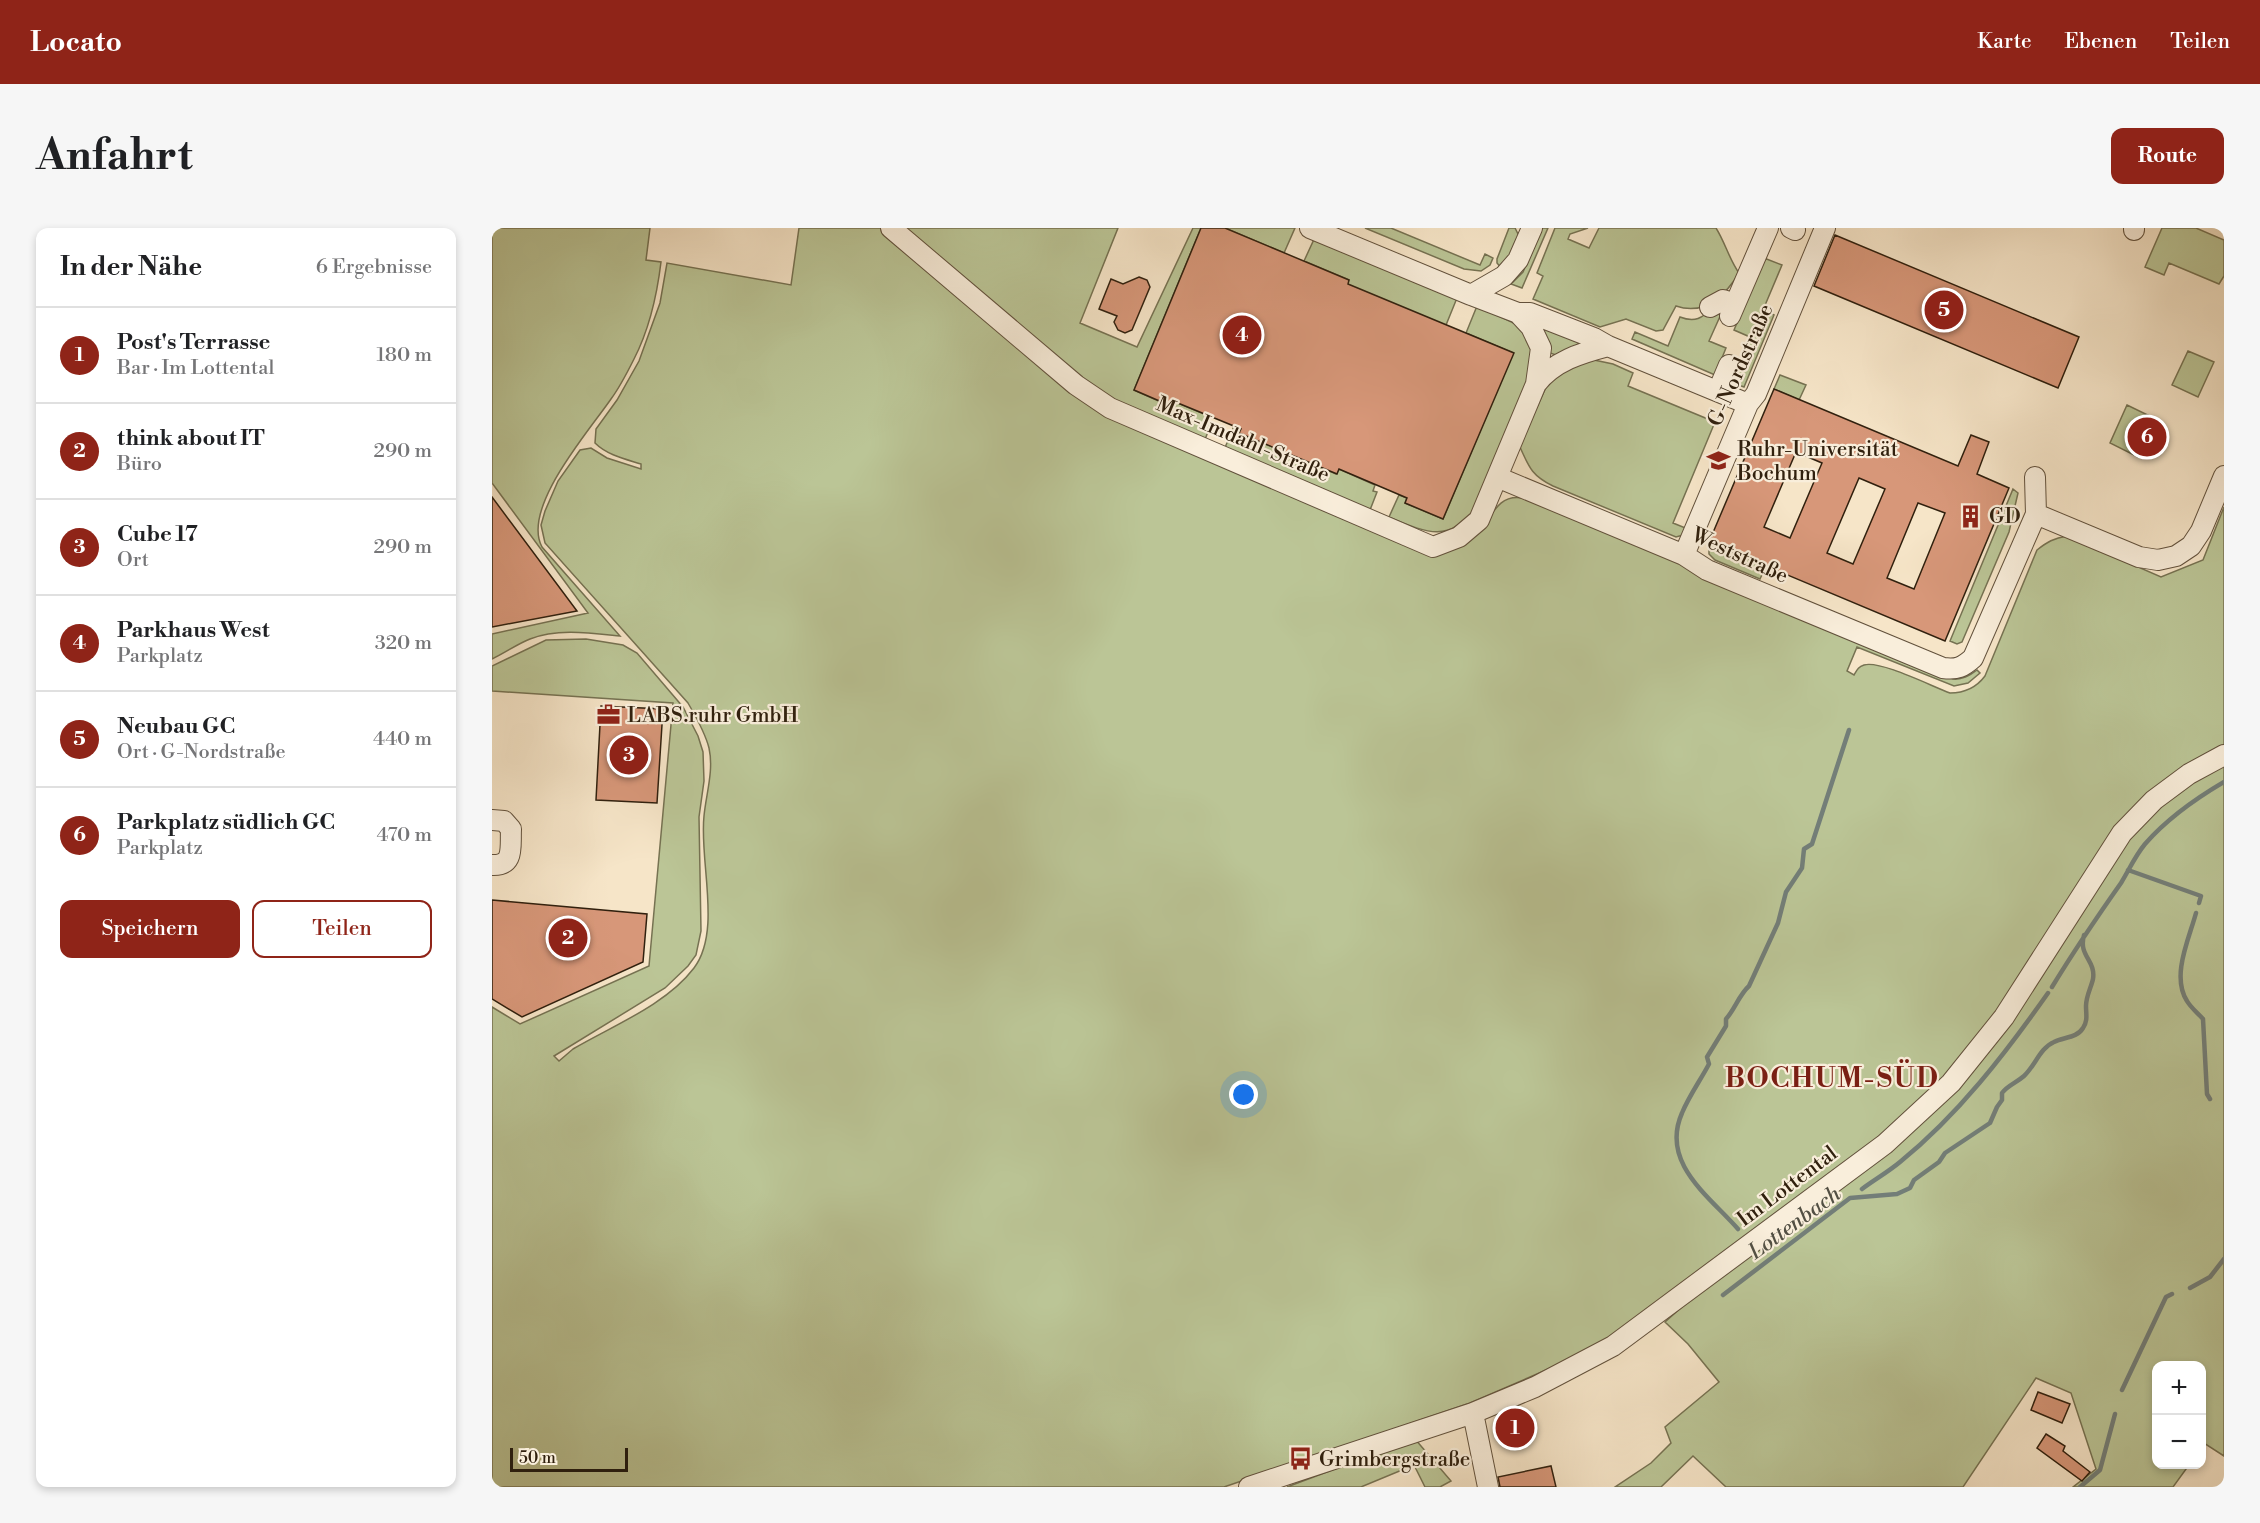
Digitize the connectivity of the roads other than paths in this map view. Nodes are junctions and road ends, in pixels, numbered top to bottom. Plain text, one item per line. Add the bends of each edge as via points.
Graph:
1 (891, 228) edge
2 (1310, 228) edge
3 (1532, 228) edge
4 (1825, 228) edge
5 (1776, 232) edge
6 (1471, 295) junction
7 (1710, 307) dead end
8 (1518, 313) junction
9 (1608, 346) junction
10 (1729, 365) dead end
11 (1536, 384) junction
12 (1718, 391) junction
13 (1748, 404) junction
14 (2224, 476) edge
15 (1497, 477) junction
16 (2035, 477) dead end
17 (2036, 514) junction
18 (1684, 555) junction
19 (2224, 755) edge
20 (492, 820) edge
21 (492, 865) edge
22 (1473, 1413) junction
23 (1249, 1487) edge
24 (1488, 1487) edge

1 - 15 street, Max-Imdahl-Straße via 1076,385 1110,408 1433,547 1459,537 1479,520
2 - 6 street
3 - 6 street via 1518,260 1504,276
4 - 13 street, G-Nordstraße via 1756,394
5 - 7 street via 1744,273 1732,310 1723,300
6 - 8 street
8 - 9 street via 1530,313
8 - 11 street, Max-Imdahl-Straße via 1531,327 1541,348
9 - 11 street, Max-Imdahl-Straße via 1582,352 1547,370
9 - 12 street
10 - 12 street
11 - 15 street, Max-Imdahl-Straße
12 - 13 street
13 - 18 street, G-Nordstraße
14 - 17 street via 2191,546 2176,556 2158,560
15 - 18 street, Weststraße
16 - 17 street
17 - 18 street, Weststraße via 1973,658 1954,670 1707,570
19 - 22 street, Im Lottental via 2154,800 2122,833 2004,1017 1951,1083 1885,1144 1613,1346 1535,1387
20 - 21 street via 504,821 511,829 507,862
22 - 23 street, Im Lottental
22 - 24 street

